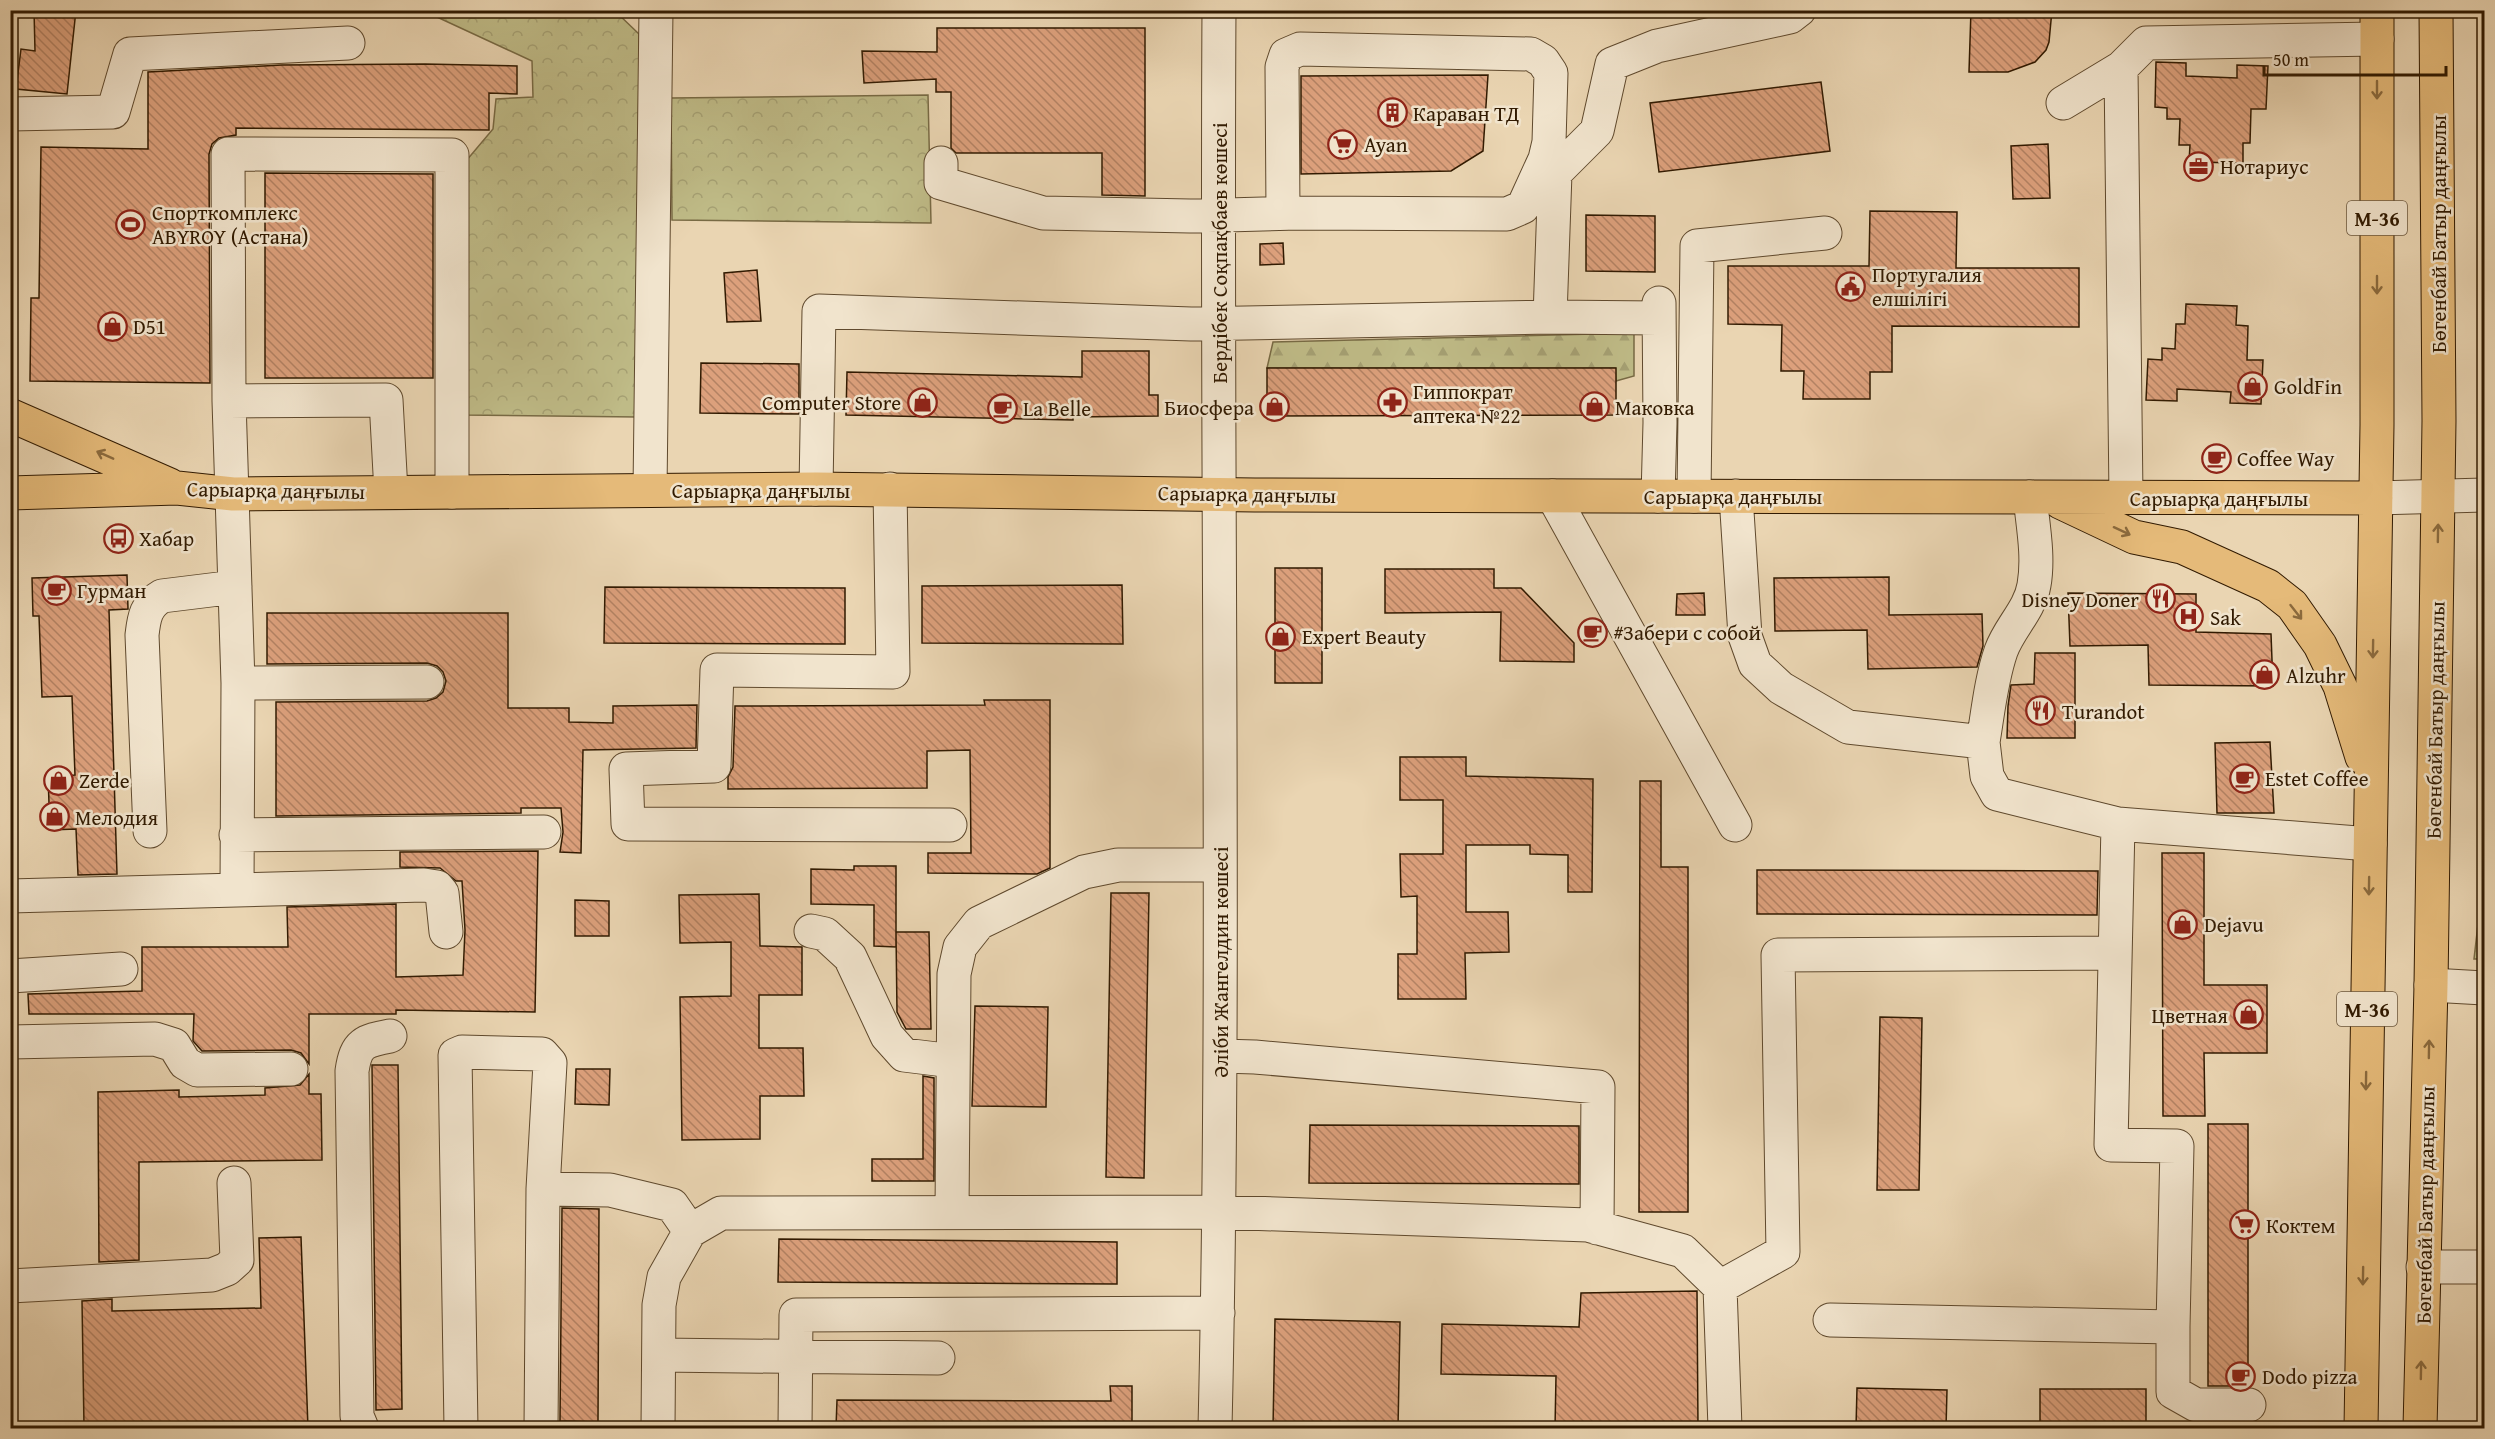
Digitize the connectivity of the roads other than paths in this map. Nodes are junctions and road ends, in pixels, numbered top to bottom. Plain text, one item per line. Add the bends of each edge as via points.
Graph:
1 (656, 10) edge
2 (1219, 10) edge
3 (1799, 10) edge
4 (2436, 10) edge
5 (2377, 25) edge
6 (348, 43) dead end
7 (2121, 68) junction
8 (2063, 103) dead end
9 (10, 114) edge
10 (941, 164) dead end
11 (1282, 213) junction
12 (1217, 214) junction
13 (1825, 233) dead end
14 (1550, 317) junction
15 (1220, 324) junction
16 (229, 401) junction
17 (10, 415) edge
18 (177, 488) junction
19 (816, 489) junction
20 (890, 489) junction
21 (650, 490) junction
22 (10, 492) edge
23 (391, 492) junction
24 (452, 492) junction
25 (233, 494) junction
26 (1218, 495) junction
27 (2484, 495) edge
28 (1552, 496) junction
29 (1658, 496) junction
30 (1694, 496) junction
31 (1736, 496) junction
32 (2438, 496) junction
33 (2040, 497) junction
34 (2126, 497) junction
35 (2376, 498) junction
36 (235, 587) junction
37 (427, 682) dead end
38 (238, 683) junction
39 (1983, 742) junction
40 (2371, 784) junction
41 (2118, 824) junction
42 (950, 825) dead end
43 (1735, 825) dead end
44 (150, 831) dead end
45 (544, 832) dead end
46 (236, 835) junction
47 (2370, 844) junction
48 (1220, 865) junction
49 (237, 890) junction
50 (10, 896) edge
51 (811, 931) dead end
52 (446, 932) dead end
53 (2115, 953) junction
54 (121, 969) dead end
55 (10, 976) edge
56 (2431, 985) junction
57 (2484, 988) edge
58 (390, 1036) dead end
59 (10, 1042) edge
60 (1221, 1056) junction
61 (953, 1061) junction
62 (291, 1069) dead end
63 (234, 1183) dead end
64 (543, 1190) junction
65 (952, 1212) junction
66 (1219, 1212) junction
67 (1597, 1228) junction
68 (690, 1231) junction
69 (2423, 1267) junction
70 (2484, 1267) edge
71 (10, 1286) edge
72 (1720, 1287) junction
73 (1218, 1313) junction
74 (1830, 1320) dead end
75 (2173, 1327) junction
76 (659, 1355) junction
77 (795, 1356) junction
78 (938, 1358) dead end
79 (2249, 1405) dead end
80 (2360, 1427) edge
81 (362, 1428) edge
82 (461, 1428) edge
83 (541, 1428) edge
84 (658, 1428) edge
85 (795, 1428) edge
86 (1215, 1428) edge
87 (1725, 1428) edge
88 (2420, 1428) edge

1 - 21 street
2 - 12 street, Бердібек Соқпақбаев көшесі
3 - 14 street via 1790,17 1657,46 1612,64 1597,131 1555,172
4 - 32 main road, Бөгенбай Батыр даңғылы / M-36
5 - 7 street via 2146,43
5 -> 35 main road, M-36
6 - 9 street via 130,54 113,112
7 - 8 street
7 - 34 street
10 - 12 street via 941,183 1043,213
11 - 11 street via 1282,67 1286,55 1300,49 1531,54 1551,72 1549,142 1523,207 1507,214
11 - 12 street
12 - 15 street, Бердібек Соқпақбаев көшесі
13 - 30 street via 1696,246
14 - 15 street
14 - 29 street via 1659,310
15 - 19 street via 819,311
15 - 26 street, Бердібек Соқпақбаев көшесі
16 - 23 street via 386,400
16 - 24 street via 228,154 452,155
16 - 25 street
18 -> 17 main road
18 - 22 main road, Сарыарқа даңғылы
18 - 25 main road, Сарыарқа даңғылы
19 - 20 main road, Сарыарқа даңғылы
19 - 21 main road, Сарыарқа даңғылы
20 - 26 main road, Сарыарқа даңғылы
20 - 42 street via 893,672 717,670 714,766 626,769 628,824
21 - 24 main road, Сарыарқа даңғылы
23 - 24 main road, Сарыарқа даңғылы
23 - 25 main road, Сарыарқа даңғылы
25 - 36 street
26 - 28 main road, Сарыарқа даңғылы
26 - 48 street, Әліби Жангелдин көшесі
27 - 32 street, Сарыарқа даңғылы
28 - 29 main road, Сарыарқа даңғылы
28 - 43 street
29 - 30 main road, Сарыарқа даңғылы
30 - 31 main road, Сарыарқа даңғылы
31 - 33 main road, Сарыарқа даңғылы
31 - 39 street via 1745,636 1755,664 1781,688 1848,727
32 - 35 street, Сарыарқа даңғылы
56 -> 32 main road, Бөгенбай Батыр даңғылы / M-36
33 - 34 main road, Сарыарқа даңғылы
33 - 39 street via 2034,588 2001,651
33 -> 40 main road via 2134,537 2182,547 2268,586 2292,605 2320,645 2340,686
34 - 35 main road, Сарыарқа даңғылы
35 -> 40 main road, M-36
36 - 38 street
36 - 44 street via 162,596 152,602 144,616
37 - 38 street
38 - 46 street
39 - 41 street via 1987,776 1997,794
40 - 47 main road, M-36
41 - 47 street
41 - 53 street
45 - 46 street
46 - 49 street
47 -> 80 main road, M-36
48 - 60 street, Әліби Жангелдин көшесі
48 - 61 street via 1118,865 1084,872 979,923 960,948 954,974
49 - 50 street
49 - 52 street via 437,887 442,893
51 - 61 street via 825,934 850,957 887,1036 904,1055
53 - 72 street via 1778,955 1783,1252
53 - 75 street via 2111,1144 2177,1146
54 - 55 street
56 - 57 street
69 -> 56 main road, Бөгенбай Батыр даңғылы / M-36
58 - 81 street via 367,1040 354,1053 352,1071 357,1416
59 - 62 street via 155,1040 174,1045 185,1063 197,1070
60 - 66 street, Әліби Жангелдин көшесі
60 - 67 street via 1598,1087
61 - 65 street
63 - 71 street via 237,1260 227,1269 212,1275
64 - 68 street via 610,1190 645,1197 672,1205
64 - 82 street via 550,1063 542,1054 455,1055
64 - 83 street
65 - 66 street
65 - 68 street via 721,1213
66 - 67 street
66 - 73 street, Әліби Жангелдин көшесі
67 - 72 street via 1683,1251
68 - 76 street via 664,1277 659,1305
69 - 70 street
88 -> 69 main road, Бөгенбай Батыр даңғылы / M-36
72 - 87 street
73 - 77 street via 796,1314
73 - 86 street, Әліби Жангелдин көшесі
74 - 75 street
75 - 79 street via 2173,1392 2196,1406
76 - 77 street
76 - 84 street
77 - 78 street
77 - 85 street

